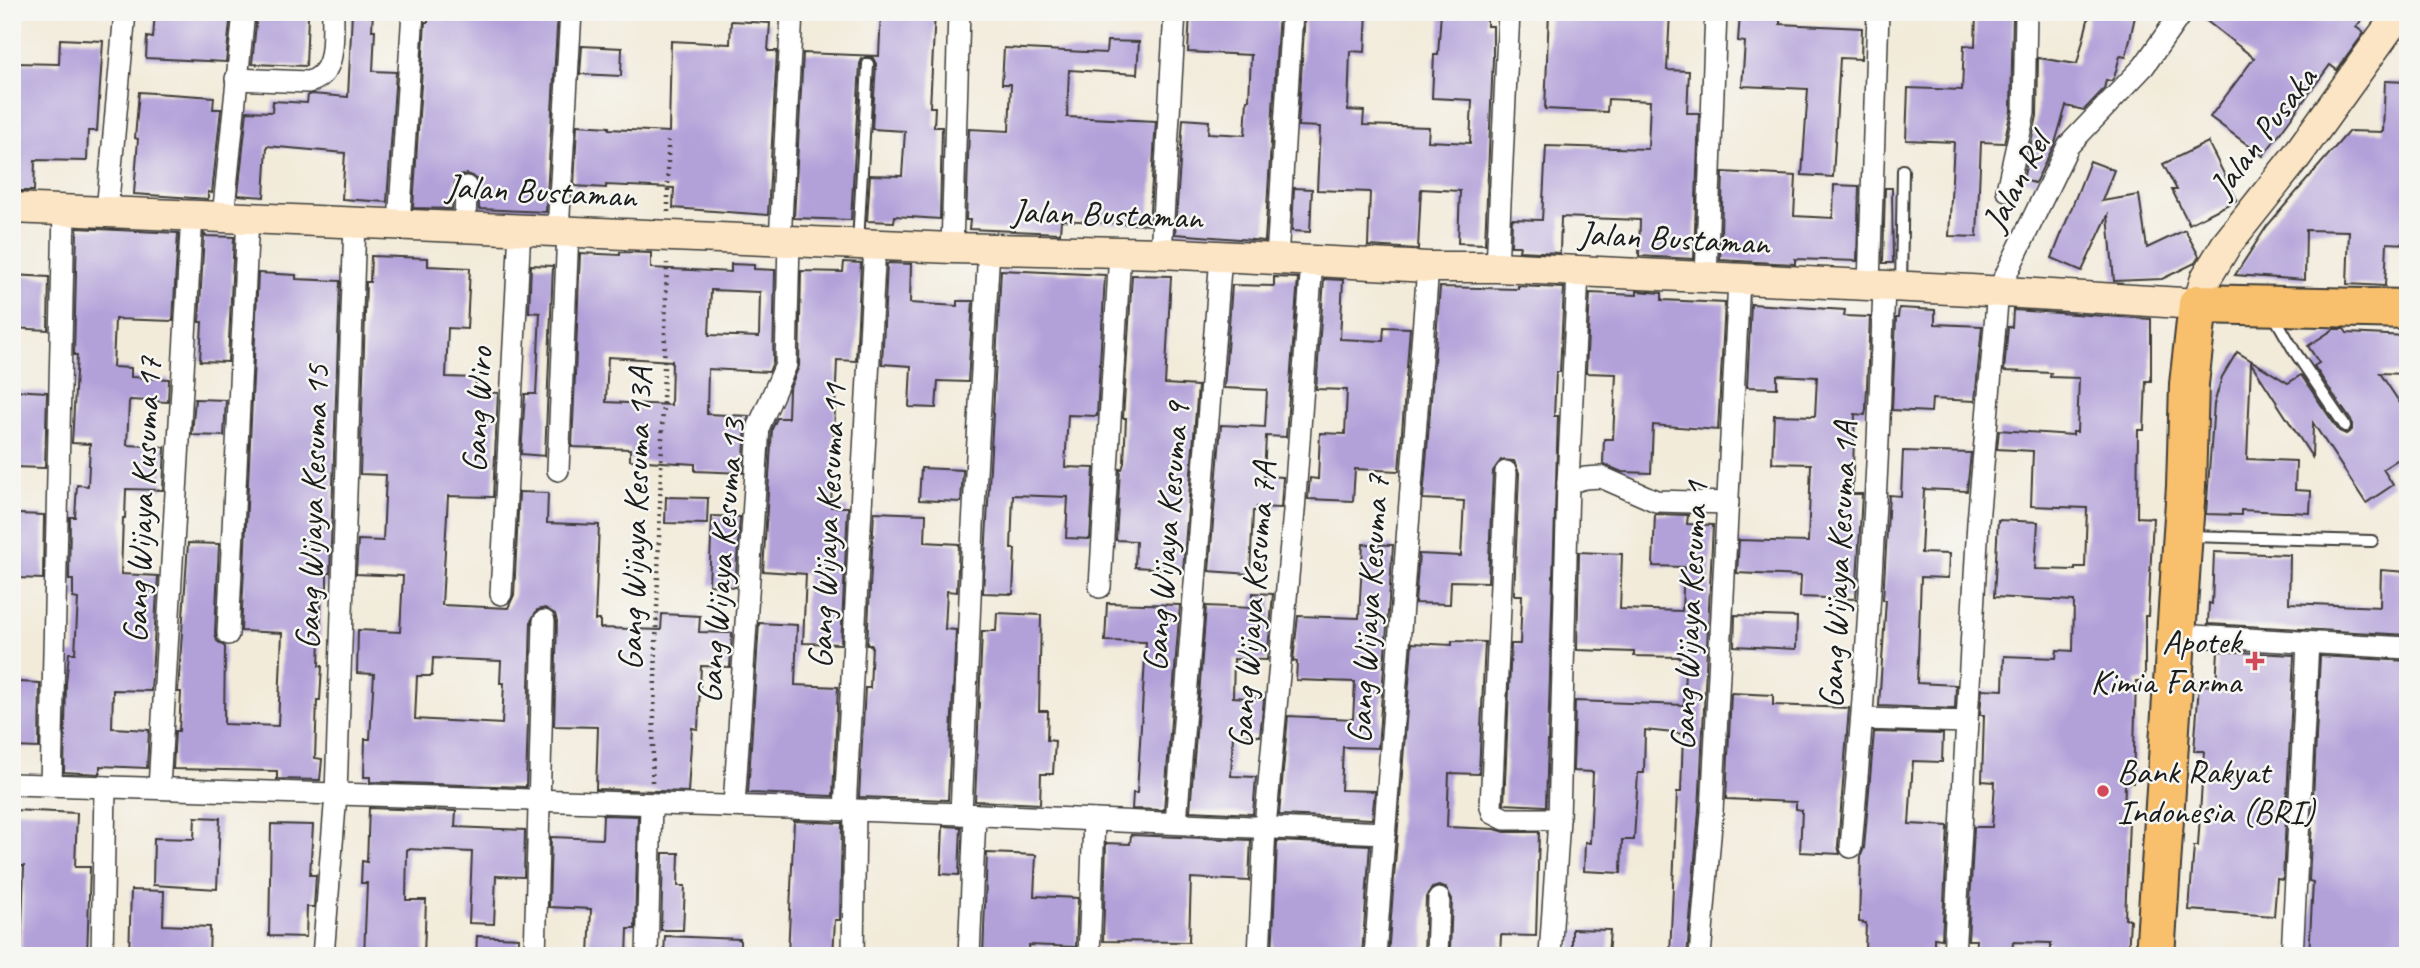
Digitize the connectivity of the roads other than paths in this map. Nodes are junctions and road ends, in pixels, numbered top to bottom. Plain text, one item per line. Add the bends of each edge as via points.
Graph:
1 (125, 12) edge
2 (244, 12) edge
3 (333, 12) edge
4 (413, 12) edge
5 (571, 12) edge
6 (792, 12) edge
7 (958, 12) edge
8 (1175, 12) edge
9 (1292, 12) edge
10 (1509, 12) edge
11 (1716, 12) edge
12 (1878, 12) edge
13 (2026, 12) edge
14 (2182, 12) edge
15 (2400, 12) edge
16 (868, 64) dead end
17 (236, 79) junction
18 (1903, 170) dead end
19 (466, 187) dead end
20 (2007, 190) dead end
21 (12, 208) edge
22 (64, 210) junction
23 (107, 212) junction
24 (192, 215) junction
25 (236, 217) junction
26 (355, 222) junction
27 (399, 223) junction
28 (465, 227) junction
29 (520, 229) junction
30 (563, 231) junction
31 (785, 241) junction
32 (867, 244) junction
33 (951, 248) junction
34 (989, 248) junction
35 (1120, 252) junction
36 (1161, 253) junction
37 (1221, 256) junction
38 (1277, 259) junction
39 (1312, 261) junction
40 (1428, 267) junction
41 (1497, 267) junction
42 (1578, 272) junction
43 (1706, 278) junction
44 (1739, 280) junction
45 (1885, 286) junction
46 (1998, 292) junction
47 (2198, 304) junction
48 (2269, 305) junction
49 (2408, 309) edge
50 (2345, 426) dead end
51 (558, 470) dead end
52 (1506, 472) dead end
53 (1568, 483) junction
54 (1728, 503) junction
55 (2183, 536) junction
56 (2372, 541) dead end
57 (1100, 587) dead end
58 (501, 594) dead end
59 (544, 621) dead end
60 (228, 634) dead end
61 (2176, 635) junction
62 (2308, 643) junction
63 (2408, 648) edge
64 (1863, 719) junction
65 (1966, 722) junction
66 (12, 784) edge
67 (51, 785) junction
68 (105, 787) junction
69 (159, 789) junction
70 (336, 794) junction
71 (540, 801) junction
72 (651, 804) junction
73 (734, 806) junction
74 (850, 810) junction
75 (968, 815) junction
76 (1559, 819) junction
77 (1094, 820) junction
78 (1176, 823) junction
79 (1265, 827) junction
80 (1385, 833) junction
81 (1851, 847) dead end
82 (1439, 900) dead end
83 (102, 956) edge
84 (323, 956) edge
85 (535, 956) edge
86 (647, 956) edge
87 (853, 956) edge
88 (969, 956) edge
89 (1089, 956) edge
90 (1259, 956) edge
91 (1375, 956) edge
92 (1437, 956) edge
93 (1550, 956) edge
94 (1700, 956) edge
95 (1954, 956) edge
96 (2155, 956) edge
97 (2292, 956) edge

1 - 23 street
2 - 17 street
3 - 17 street via 330,65 318,80
4 - 27 street
5 - 30 street
6 - 31 street, Gang Wijaya Kesuma 13
7 - 33 street
8 - 36 street
9 - 38 street
10 - 41 street
11 - 43 street
12 - 45 street, Gang Wijaya Kesuma 1A
13 - 20 street via 2024,113
14 - 46 street, Jalan Rel via 2144,66 2068,146
15 - 47 main road, Jalan Pusaka via 2295,158 2225,245 2206,278
16 - 32 lane
17 - 25 street
18 - 45 lane
19 - 28 street
21 - 22 main road, Jalan Bustaman
22 - 23 main road, Jalan Bustaman
22 - 67 street
23 - 24 main road, Jalan Bustaman
24 - 25 main road, Jalan Bustaman
24 - 69 street, Gang Wijaya Kusuma 17
25 - 26 main road, Jalan Bustaman
25 - 60 street
26 - 27 main road, Jalan Bustaman
26 - 70 street, Gang Wijaya Kesuma 15
27 - 28 main road, Jalan Bustaman
28 - 29 main road, Jalan Bustaman
29 - 30 main road, Jalan Bustaman
29 - 58 street, Gang Wiro
30 - 31 main road, Jalan Bustaman
30 - 51 street
31 - 32 main road, Jalan Bustaman
31 - 73 street, Gang Wijaya Kesuma 13 via 786,365 759,426
32 - 33 main road, Jalan Bustaman
32 - 74 street, Gang Wijaya Kesuma 11
33 - 34 main road, Jalan Bustaman
34 - 35 main road, Jalan Bustaman
34 - 75 street via 973,526
35 - 36 main road, Jalan Bustaman
35 - 57 street
36 - 37 main road, Jalan Bustaman
37 - 38 main road, Jalan Bustaman
37 - 78 street, Gang Wijaya Kesuma 9
38 - 39 main road, Jalan Bustaman
39 - 40 main road, Jalan Bustaman
39 - 79 street, Gang Wijaya Kesuma 7A
40 - 41 main road, Jalan Bustaman
40 - 80 street, Gang Wijaya Kesuma 7
41 - 42 main road, Jalan Bustaman
42 - 43 main road, Jalan Bustaman
42 - 53 street
43 - 44 main road, Jalan Bustaman
44 - 45 main road, Jalan Bustaman
44 - 54 street, Gang Wijaya Kesuma 1
45 - 46 main road, Jalan Bustaman
45 - 64 street, Gang Wijaya Kesuma 1A
46 - 47 main road, Jalan Bustaman
46 - 65 street
47 - 48 highway
47 - 55 highway via 2189,384
48 - 49 highway
48 - 50 lane
52 - 76 street via 1491,807 1505,819
53 - 54 street via 1601,477 1656,501
53 - 76 street
54 - 94 street, Gang Wijaya Kesuma 1
55 - 56 lane
55 - 61 highway
59 - 71 street
61 - 62 street
61 - 96 highway
62 - 63 street
62 - 97 street
64 - 65 street
64 - 81 street, Gang Wijaya Kesuma 1A
65 - 95 street
66 - 67 street
67 - 68 street
68 - 69 street
68 - 83 street
69 - 70 street
70 - 71 street
70 - 84 street, Gang Wijaya Kesuma 15
71 - 72 street
71 - 85 street
72 - 73 street
72 - 86 street
73 - 74 street
74 - 75 street
74 - 87 street, Gang Wijaya Kesuma 11
75 - 77 street
75 - 88 street
76 - 93 street
77 - 78 street
77 - 89 street
78 - 79 street
79 - 80 street
79 - 90 street, Gang Wijaya Kesuma 7A
80 - 91 street, Gang Wijaya Kesuma 7
82 - 92 street

